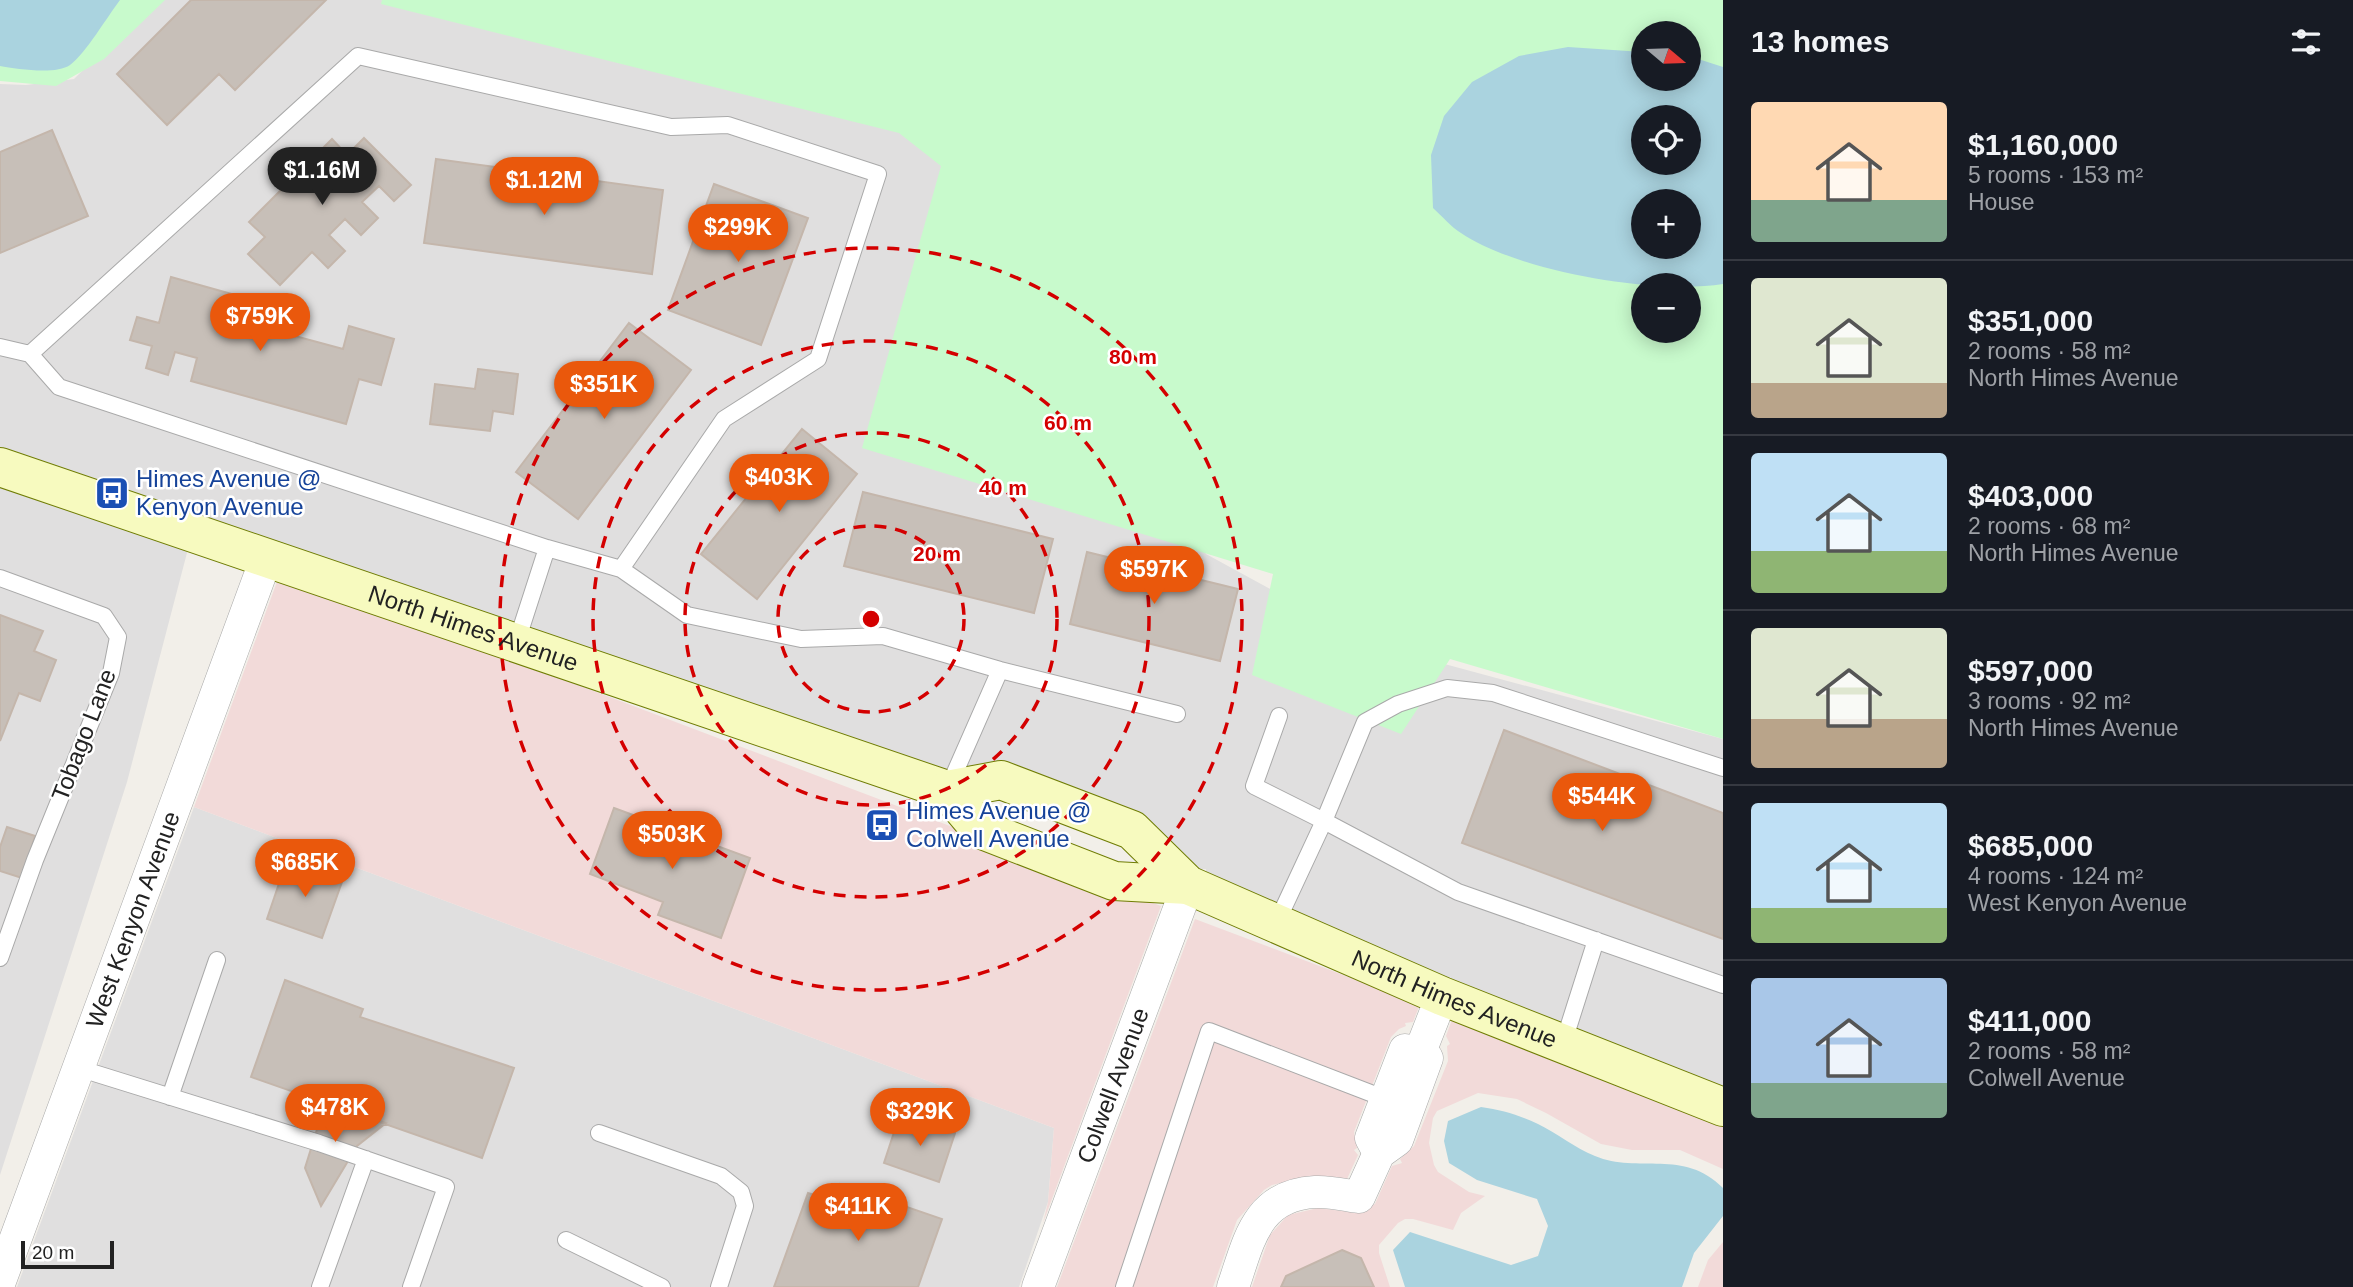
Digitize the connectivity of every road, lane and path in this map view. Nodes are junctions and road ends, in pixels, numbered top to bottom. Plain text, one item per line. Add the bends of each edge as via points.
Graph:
1 (0, 347) edge
2 (30, 354) junction
3 (0, 467) edge
4 (547, 548) junction
5 (267, 559) junction
6 (621, 569) junction
7 (0, 578) edge
8 (516, 644) junction
9 (1000, 670) junction
10 (1177, 713) dead end
11 (1279, 716) dead end
12 (1723, 768) edge
13 (947, 790) junction
14 (1324, 821) junction
15 (1188, 885) junction
16 (1276, 924) junction
17 (1596, 940) junction
18 (0, 958) edge
19 (217, 960) dead end
20 (1723, 985) edge
21 (1442, 996) junction
22 (1563, 1045) junction
23 (1420, 1052) junction
24 (78, 1068) junction
25 (170, 1097) junction
26 (1386, 1099) junction
27 (1723, 1107) edge
28 (599, 1133) dead end
29 (1379, 1153) junction
30 (366, 1159) junction
31 (566, 1240) dead end
32 (0, 1281) edge
33 (320, 1287) edge
34 (411, 1287) edge
35 (663, 1287) edge
36 (719, 1287) edge
37 (1038, 1287) edge
38 (1124, 1287) edge
39 (1233, 1287) edge

1 - 2 lane
2 - 4 lane via 59,387
2 - 6 lane via 358,57 671,127 728,125 878,174 818,359 724,419
3 - 5 street, North Himes Avenue
4 - 6 lane
4 - 8 lane
5 - 8 street, North Himes Avenue
5 - 24 street, West Kenyon Avenue
6 - 9 lane via 687,615 801,639 883,636
7 - 18 lane, Tobago Lane via 104,616 118,637 111,673
8 - 13 street, North Himes Avenue
9 - 10 lane
9 - 13 lane
11 - 14 lane via 1254,786
12 - 14 lane via 1493,692 1447,688 1398,704 1365,722
13 - 15 street, North Himes Avenue via 981,830 1114,881
13 - 15 street, North Himes Avenue via 1001,780 1043,794 1132,830
14 - 16 lane
14 - 17 lane via 1458,892
15 - 16 street, North Himes Avenue
15 - 37 street, Colwell Avenue
16 - 21 street, North Himes Avenue
17 - 20 lane
17 - 22 lane
19 - 25 lane
21 - 22 street, North Himes Avenue
21 - 23 street
22 - 27 street, North Himes Avenue
23 - 26 street via 1405,1050
23 - 29 street via 1427,1058 1397,1140
24 - 25 lane
24 - 32 street, West Kenyon Avenue
25 - 30 lane
26 - 29 street via 1371,1138
26 - 38 lane via 1209,1031
28 - 36 lane via 721,1176 741,1192 745,1206
29 - 39 street via 1359,1197 1315,1192 1278,1201 1254,1226
30 - 33 lane
30 - 34 lane via 446,1187
31 - 35 lane

